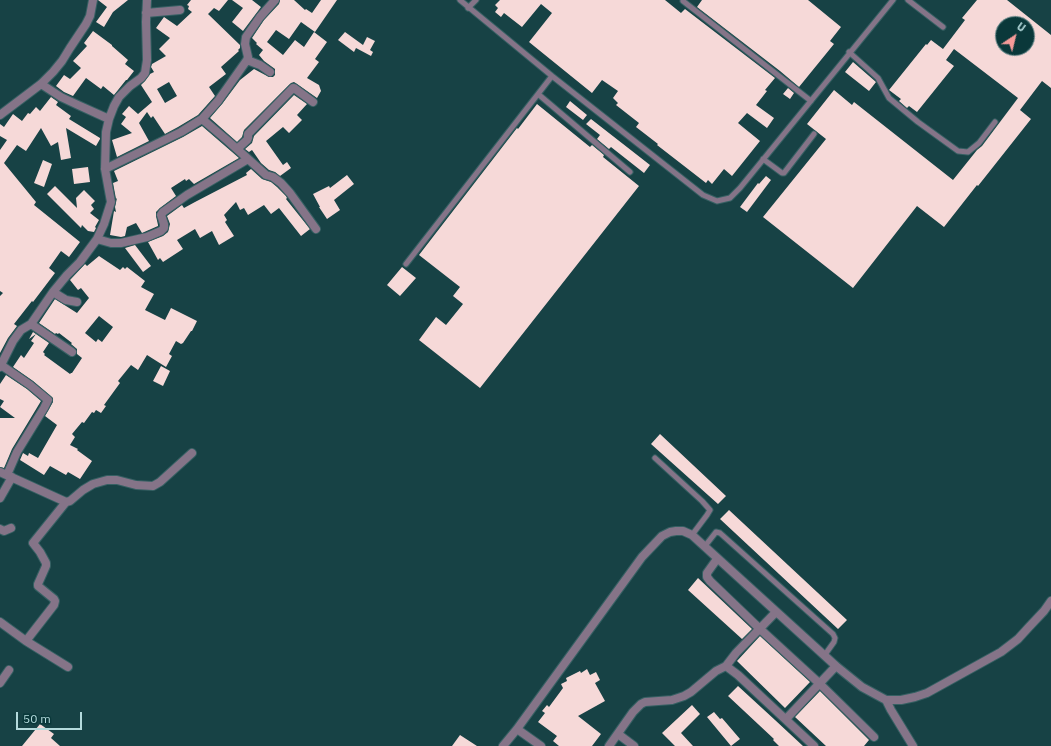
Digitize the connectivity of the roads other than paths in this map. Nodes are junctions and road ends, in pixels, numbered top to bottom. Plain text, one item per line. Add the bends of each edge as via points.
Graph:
1 (93, 0) edge
2 (147, 0) edge
3 (275, 0) edge
4 (460, 0) edge
5 (476, 0) edge
6 (893, 0) edge
7 (908, 0) edge
8 (683, 1) edge
9 (468, 8) junction
10 (180, 10) dead end
11 (146, 13) junction
12 (943, 27) dead end
13 (849, 52) junction
14 (247, 60) junction
15 (270, 72) dead end
16 (552, 76) junction
17 (41, 84) junction
18 (538, 94) junction
19 (811, 101) junction
20 (313, 102) dead end
21 (0, 115) edge
22 (109, 119) junction
23 (202, 119) junction
24 (995, 122) dead end
25 (814, 134) dead end
26 (237, 149) junction
27 (248, 159) junction
28 (763, 159) junction
29 (105, 169) junction
30 (630, 172) dead end
31 (316, 229) dead end
32 (97, 239) junction
33 (406, 264) dead end
34 (53, 292) junction
35 (76, 302) dead end
36 (31, 324) junction
37 (72, 352) dead end
38 (1, 366) edge
39 (192, 453) dead end
40 (655, 458) dead end
41 (6, 475) edge
42 (0, 498) edge
43 (66, 502) junction
44 (11, 528) dead end
45 (0, 529) edge
46 (692, 535) junction
47 (705, 546) junction
48 (717, 559) junction
49 (1051, 601) edge
50 (776, 612) junction
51 (0, 622) edge
52 (760, 629) junction
53 (26, 640) junction
54 (824, 656) junction
55 (726, 666) junction
56 (836, 666) junction
57 (68, 668) dead end
58 (9, 670) dead end
59 (0, 683) edge
60 (820, 684) junction
61 (886, 700) junction
62 (786, 719) junction
63 (517, 729) junction
64 (618, 734) junction
65 (874, 736) dead end
66 (502, 746) edge
67 (541, 746) edge
68 (609, 746) edge
69 (634, 746) edge
70 (814, 746) edge
71 (913, 746) edge

1 - 17 street via 86,24 62,61
2 - 11 street
3 - 14 street via 246,37
4 - 9 lane
5 - 9 lane
6 - 13 lane
7 - 12 lane
8 - 19 lane
9 - 16 lane
10 - 11 street
11 - 22 street via 145,73 118,98
13 - 19 lane
13 - 24 lane via 878,78 889,98 958,151 968,152
14 - 15 street
14 - 23 street
16 - 18 lane
16 - 28 lane via 703,195 717,201 730,198
17 - 21 street
17 - 22 street via 67,100
18 - 30 lane
18 - 33 lane
19 - 28 lane
20 - 26 street via 293,88 248,134 247,139
22 - 29 street
23 - 26 street
23 - 29 street
25 - 28 lane via 784,173
26 - 27 street
27 - 31 street via 266,175 281,183
27 - 32 street via 163,212 161,215 164,228 161,231 121,243
29 - 32 street via 111,202
32 - 34 street
34 - 35 street via 66,300
34 - 36 street
36 - 37 street
36 - 38 street via 21,330 13,341
38 - 41 street via 48,400
39 - 43 street via 153,486 107,480 93,484
40 - 46 lane via 710,510
41 - 42 street
41 - 43 street
43 - 53 street via 33,543 46,563 38,586 55,601
44 - 45 street via 4,531
46 - 47 street
46 - 63 street via 670,532 662,536 642,557
47 - 48 street
47 - 54 lane via 716,532 720,533 833,634 834,642
48 - 50 street
48 - 52 street via 707,577
49 - 61 street via 1028,628 1001,652 927,693 901,700
50 - 52 street
50 - 54 street
51 - 53 street
52 - 55 street
52 - 60 street
53 - 57 street
54 - 56 street
55 - 62 street
55 - 64 street via 684,696 641,704
56 - 60 street
56 - 61 street via 862,687
58 - 59 street
60 - 62 street
60 - 65 street
61 - 71 street
62 - 70 street
63 - 66 street
63 - 67 street
64 - 68 street
64 - 69 street

